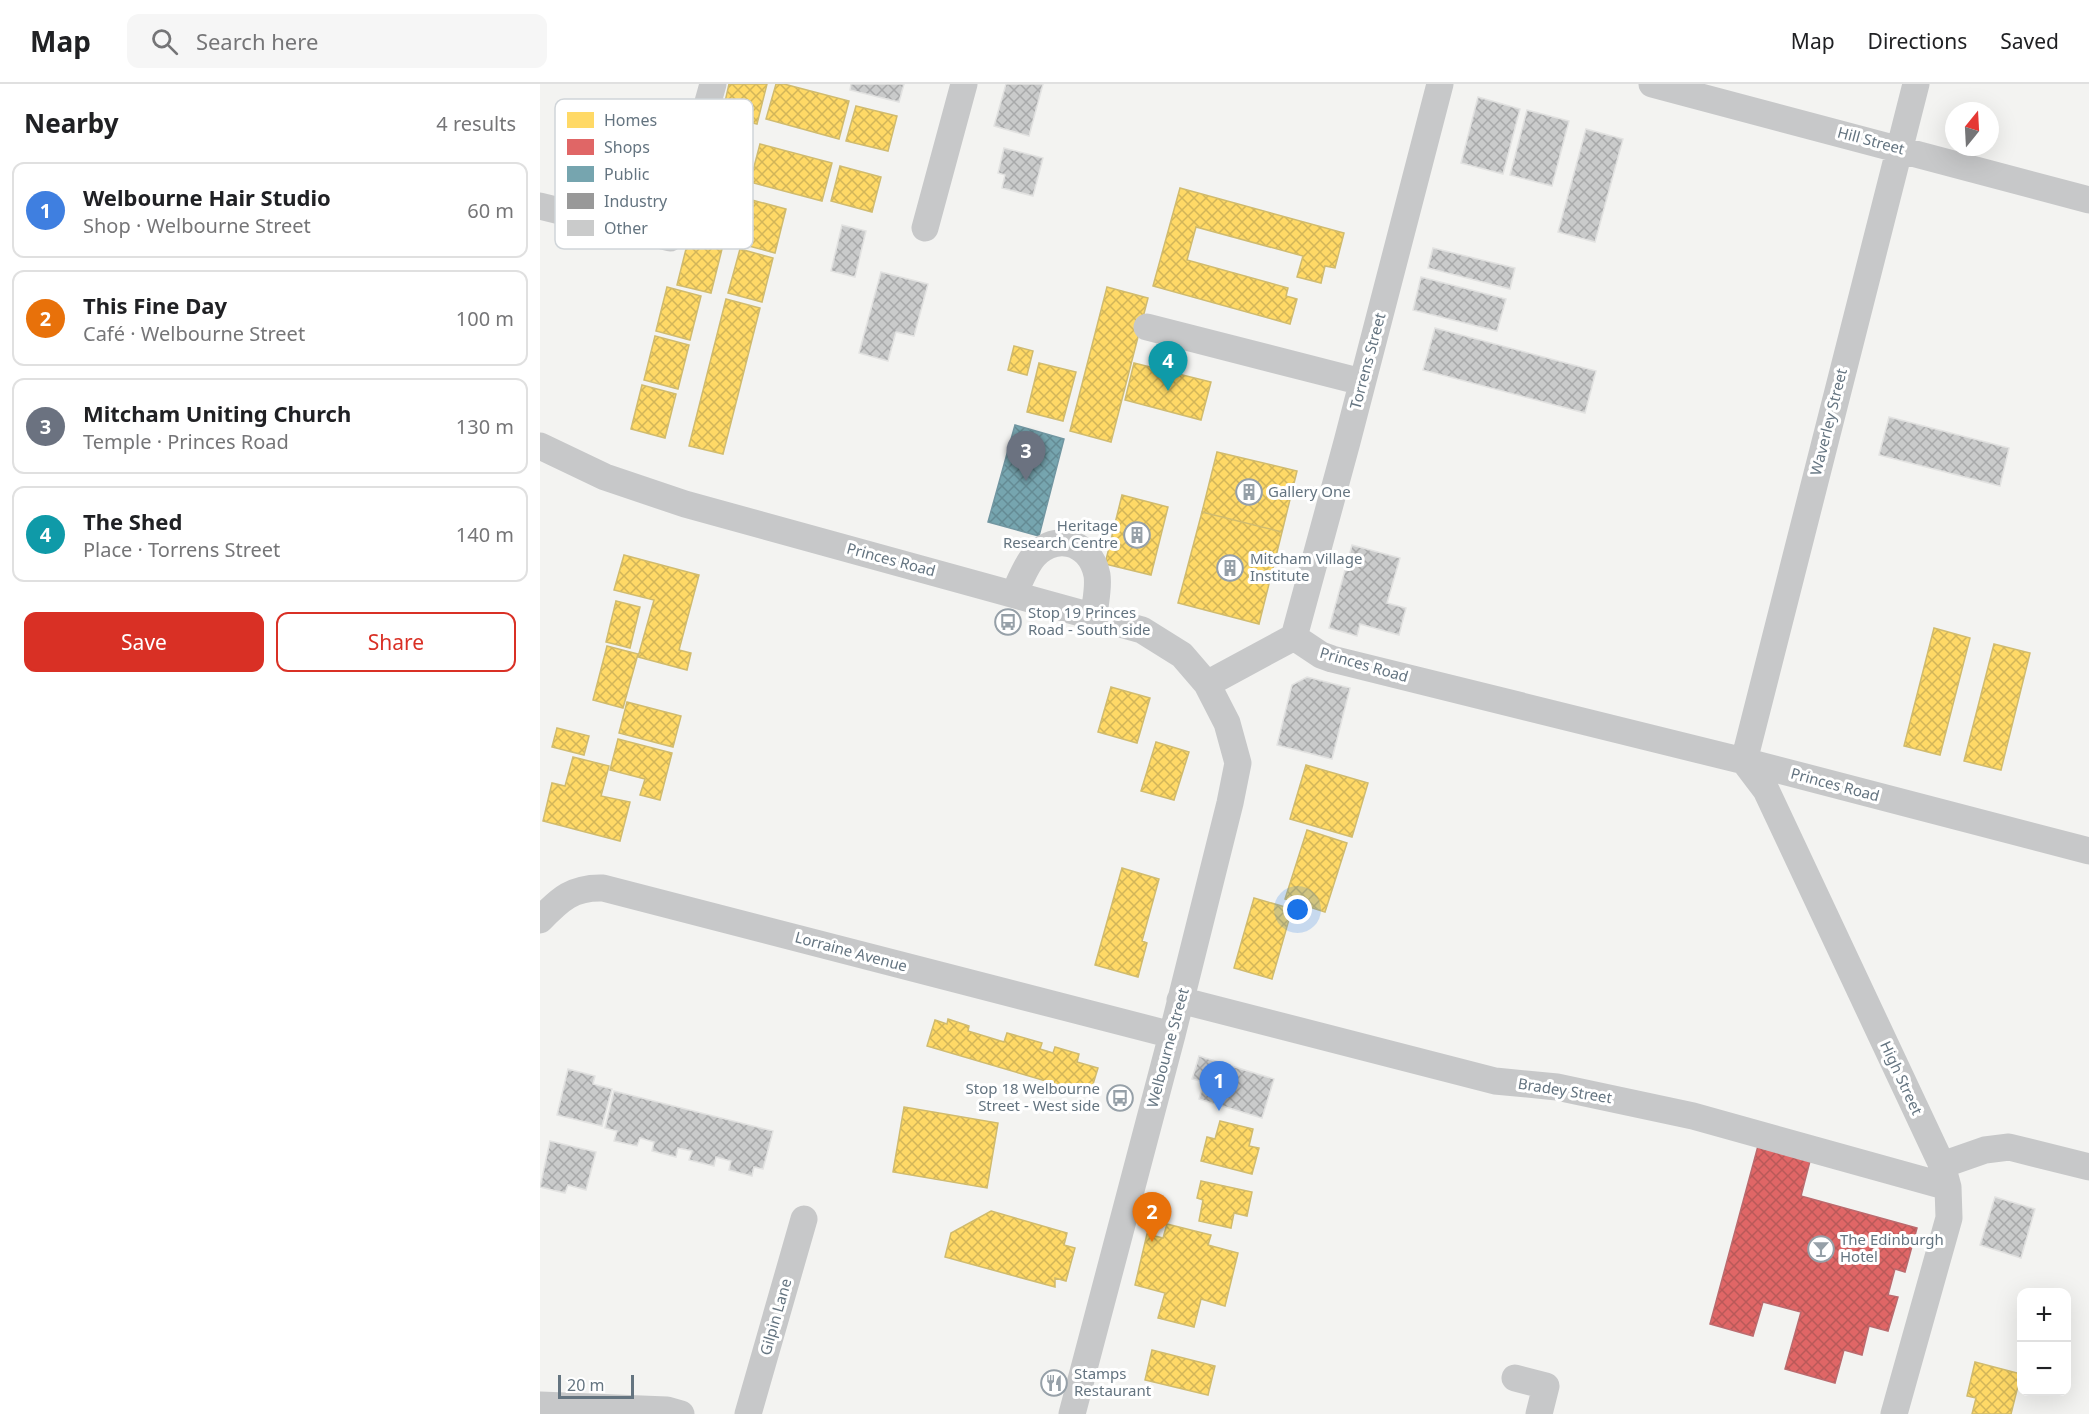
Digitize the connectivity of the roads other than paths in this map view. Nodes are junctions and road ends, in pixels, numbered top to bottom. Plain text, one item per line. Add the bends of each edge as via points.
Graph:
1 (713, 84) edge
2 (964, 84) edge
3 (1440, 84) edge
4 (1652, 84) edge
5 (1916, 84) edge
6 (709, 99) edge
7 (1898, 148) junction
8 (2089, 200) edge
9 (540, 206) edge
10 (555, 210) edge
11 (925, 228) dead end
12 (1147, 327) dead end
13 (1362, 382) junction
14 (540, 446) edge
15 (1014, 594) junction
16 (1094, 616) junction
17 (1294, 637) junction
18 (1207, 684) junction
19 (1744, 761) junction
20 (2089, 850) edge
21 (540, 920) edge
22 (1180, 1000) junction
23 (1172, 1035) junction
24 (2089, 1167) edge
25 (1945, 1176) junction
26 (804, 1219) dead end
27 (1515, 1377) dead end
28 (540, 1405) edge
29 (671, 1413) edge
30 (748, 1414) edge
31 (1072, 1414) edge
32 (1539, 1414) edge
33 (1894, 1414) edge

1 - 6 street
2 - 11 street
3 - 13 street, Torrens Street
4 - 7 street, Hill Street
5 - 7 street, Waverley Street
7 - 8 street, Hill Street
7 - 19 street, Waverley Street
9 - 10 street
12 - 13 street
13 - 17 street, Torrens Street
14 - 15 street, Princes Road via 605,477 685,504
15 - 16 street, Princes Road
15 - 16 street via 1031,560 1047,546 1062,542 1085,550 1092,560 1097,575
16 - 18 street, Princes Road via 1142,630 1182,655
17 - 18 street
17 - 19 street, Princes Road via 1332,659
18 - 22 street, Welbourne Street via 1227,723 1238,764
19 - 20 street, Princes Road
19 - 25 street, High Street via 1766,790
21 - 23 street, Lorraine Avenue via 571,893 586,887 603,888
22 - 23 street, Welbourne Street
22 - 25 street, Bradey Street via 1495,1081 1557,1087
23 - 31 street, Welbourne Street
24 - 25 street via 2009,1147 1985,1150
25 - 33 street, High Street via 1949,1218
26 - 30 street, Gilpin Lane
27 - 32 street via 1546,1386
28 - 29 street

